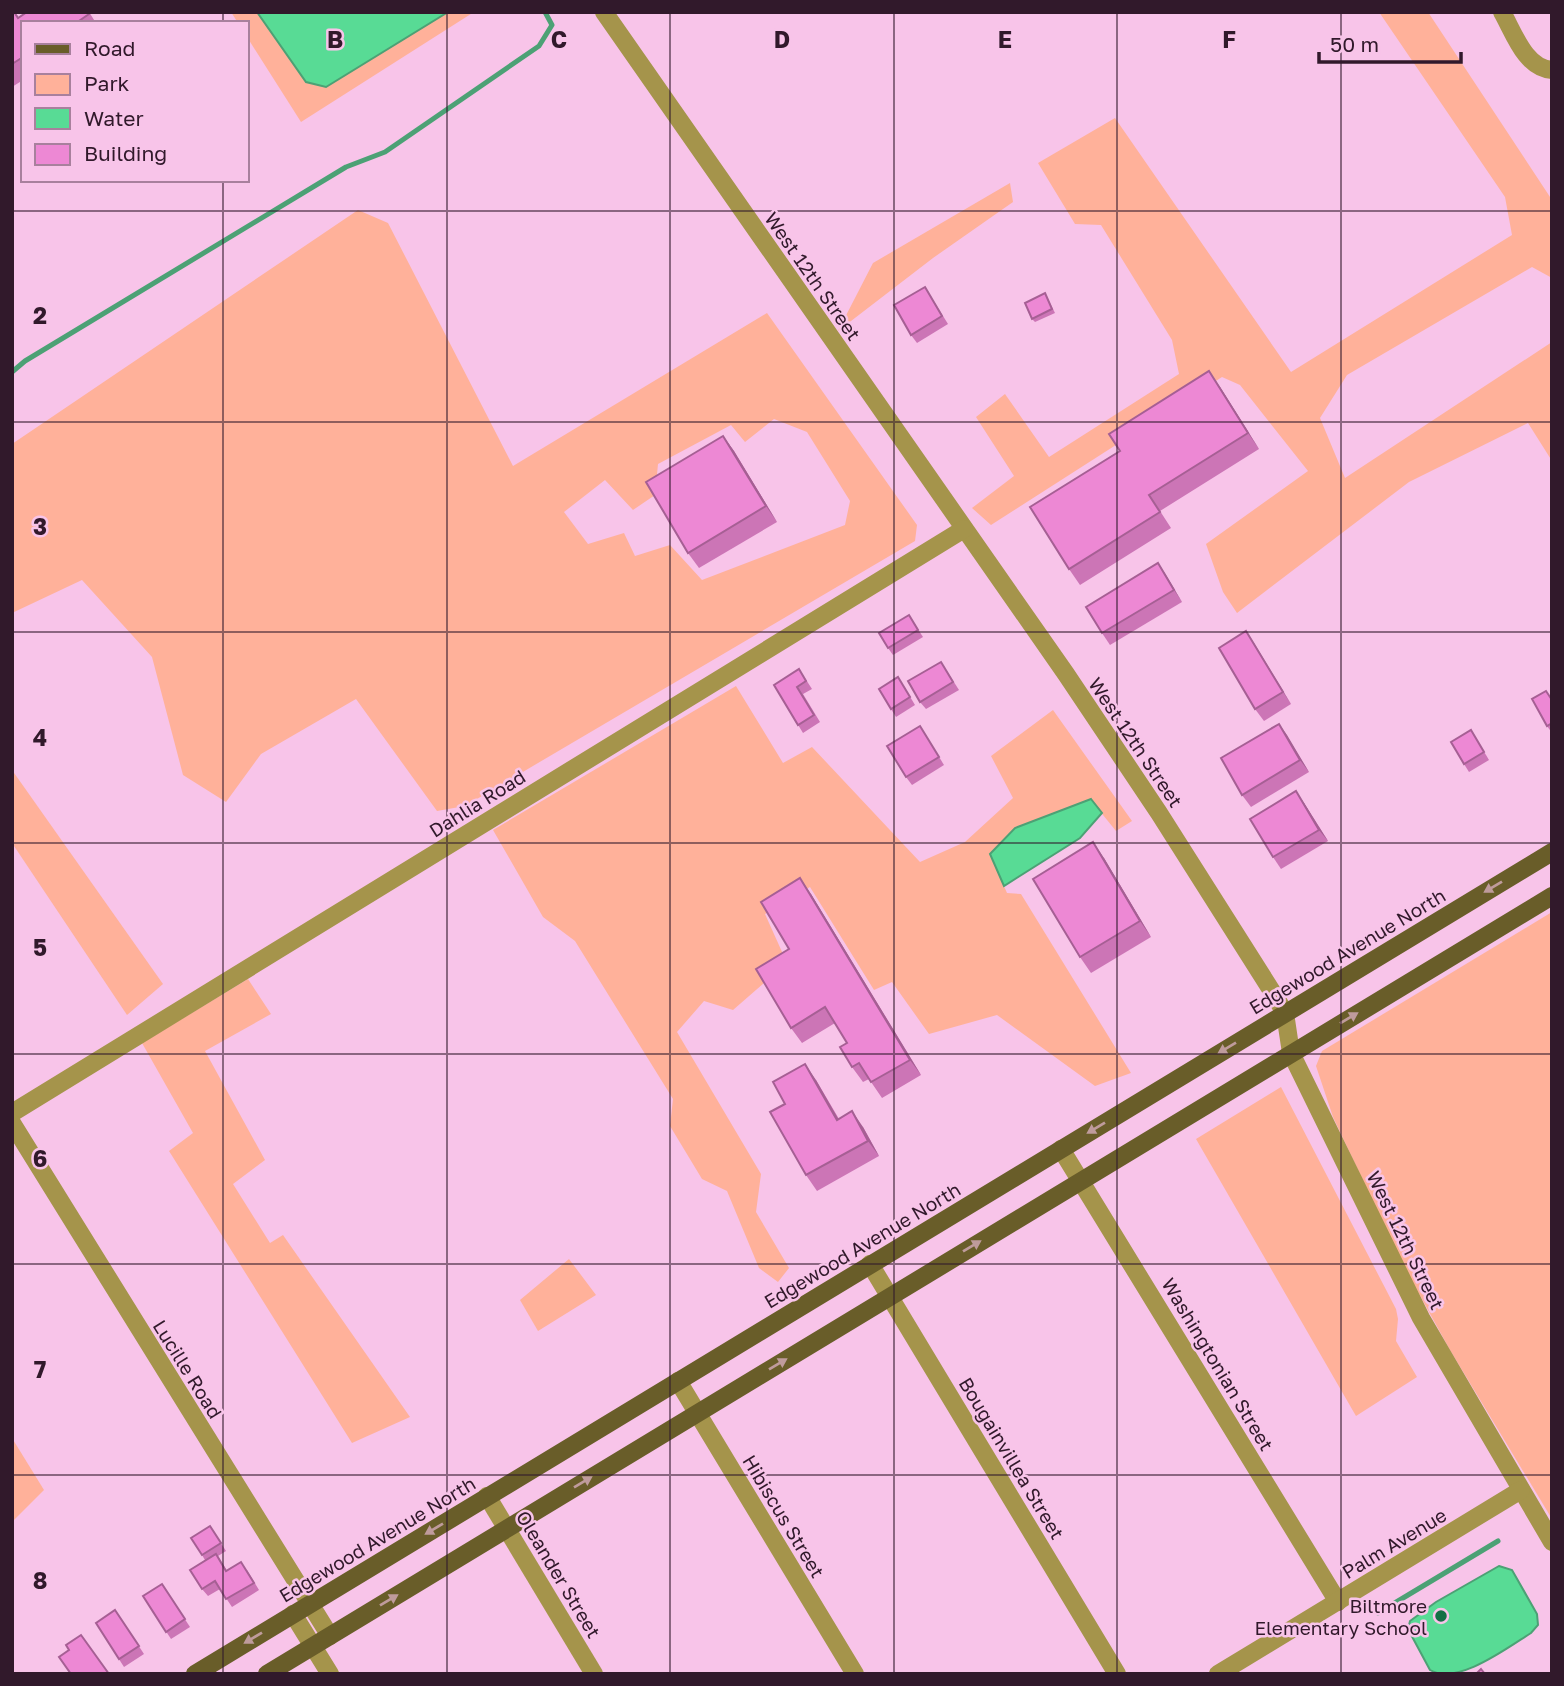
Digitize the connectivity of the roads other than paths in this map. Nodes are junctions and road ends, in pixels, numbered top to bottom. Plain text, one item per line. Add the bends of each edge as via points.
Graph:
1 (604, 12) edge
2 (1502, 12) edge
3 (1552, 70) edge
4 (964, 529) junction
5 (1552, 852) edge
6 (1552, 895) edge
7 (1285, 1013) junction
8 (1291, 1054) junction
9 (12, 1114) edge
10 (12, 1123) edge
11 (1061, 1149) junction
12 (1081, 1180) junction
13 (870, 1264) junction
14 (890, 1296) junction
15 (678, 1381) junction
16 (697, 1413) junction
17 (1521, 1490) junction
18 (487, 1496) junction
19 (506, 1529) junction
20 (1552, 1542) edge
21 (1338, 1602) junction
22 (311, 1603) junction
23 (293, 1614) junction
24 (330, 1636) junction
25 (313, 1646) junction
26 (195, 1674) edge
27 (267, 1674) edge
28 (330, 1674) edge
29 (594, 1674) edge
30 (855, 1674) edge
31 (1117, 1674) edge
32 (1217, 1674) edge

1 - 4 street, West 12th Street
2 - 3 street via 1529,60
4 - 7 street, West 12th Street via 1159,813
4 - 9 street, Dahlia Road
5 -> 7 main road, Edgewood Avenue North
8 -> 6 main road
7 - 8 street, West 12th Street
7 -> 11 main road, Edgewood Avenue North
8 - 12 main road
8 - 17 street, West 12th Street via 1421,1318
10 - 22 street, Lucille Road
11 - 12 street, Washingtonian Street
11 - 13 main road, Edgewood Avenue North
14 -> 12 main road
12 - 21 street, Washingtonian Street
13 - 14 street, Bougainvillea Street
13 - 15 main road, Edgewood Avenue North
16 -> 14 main road
14 - 31 street, Bougainvillea Street
15 - 16 street, Hibiscus Street
15 - 18 main road, Edgewood Avenue North
19 -> 16 main road
16 - 30 street, Hibiscus Street
17 - 20 street, West 12th Street
17 - 21 street, Palm Avenue
18 - 19 street, Oleander Street
18 -> 22 main road, Edgewood Avenue North
24 -> 19 main road
19 - 29 street, Oleander Street
21 - 32 street, Palm Avenue
22 - 23 main road, Edgewood Avenue North
22 - 24 street, Lucille Road
23 - 25 street
23 -> 26 main road, Edgewood Avenue North
24 - 25 main road
25 - 27 main road
25 - 28 street

